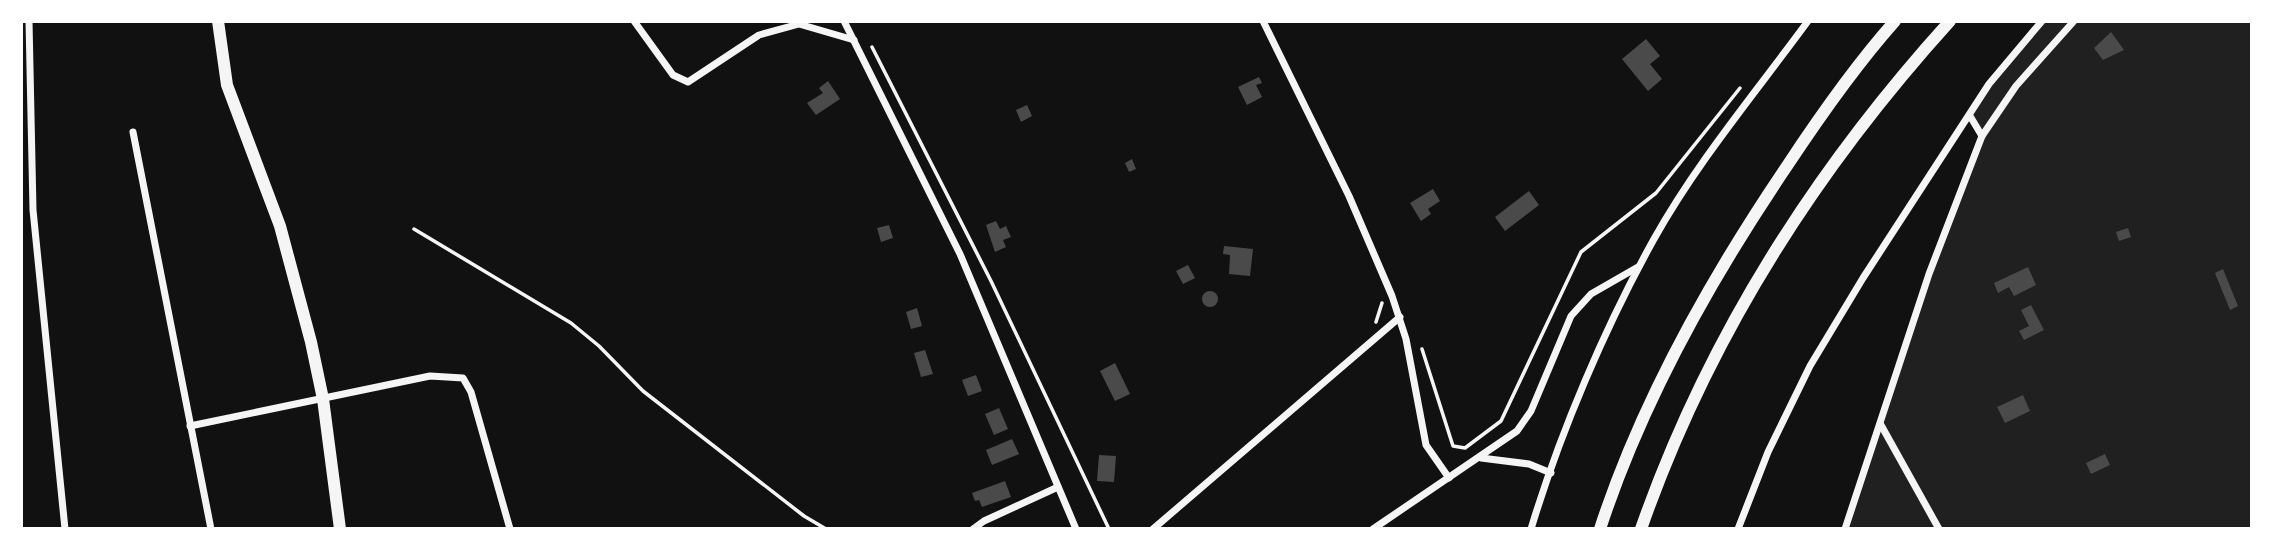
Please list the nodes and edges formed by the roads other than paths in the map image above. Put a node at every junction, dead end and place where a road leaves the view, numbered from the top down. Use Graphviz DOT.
graph roads {
  1 [pos="29,21"];
  2 [pos="218,21"];
  3 [pos="634,21"];
  4 [pos="844,21"];
  5 [pos="1263,21"];
  6 [pos="1808,21"];
  7 [pos="1895,21"];
  8 [pos="1950,21"];
  9 [pos="2042,21"];
  10 [pos="2074,21"];
  11 [pos="798,23"];
  12 [pos="854,40"];
  13 [pos="1970,116"];
  14 [pos="133,132"];
  15 [pos="1982,136"];
  16 [pos="1638,267"];
  17 [pos="1400,317"];
  18 [pos="323,399"];
  19 [pos="1881,425"];
  20 [pos="190,426"];
  21 [pos="1480,457"];
  22 [pos="1551,473"];
  23 [pos="1449,478"];
  24 [pos="1058,486"];
  25 [pos="65,529"];
  26 [pos="211,529"];
  27 [pos="340,529"];
  28 [pos="510,529"];
  29 [pos="973,529"];
  30 [pos="1076,529"];
  31 [pos="1153,529"];
  32 [pos="1373,529"];
  33 [pos="1531,529"];
  34 [pos="1600,529"];
  35 [pos="1641,529"];
  36 [pos="1738,529"];
  37 [pos="1845,529"];
  38 [pos="1939,529"];
  1 -- 25 [label="street"];
  2 -- 18 [label="street"];
  3 -- 11 [label="street"];
  4 -- 12 [label="street"];
  5 -- 17 [label="street"];
  6 -- 16 [label="street"];
  7 -- 34 [label="street"];
  8 -- 35 [label="street"];
  9 -- 13 [label="street"];
  10 -- 15 [label="street"];
  11 -- 12 [label="street"];
  12 -- 24 [label="street"];
  13 -- 15 [label="street"];
  13 -- 36 [label="street"];
  14 -- 20 [label="street"];
  15 -- 19 [label="street"];
  16 -- 21 [label="street"];
  16 -- 22 [label="street"];
  17 -- 23 [label="street"];
  17 -- 31 [label="street"];
  18 -- 20 [label="street"];
  18 -- 27 [label="street"];
  18 -- 28 [label="street"];
  19 -- 37 [label="street"];
  19 -- 38 [label="street"];
  20 -- 26 [label="street"];
  21 -- 22 [label="street"];
  21 -- 23 [label="street"];
  22 -- 33 [label="street"];
  23 -- 32 [label="street"];
  24 -- 29 [label="street"];
  24 -- 30 [label="street"];
}
